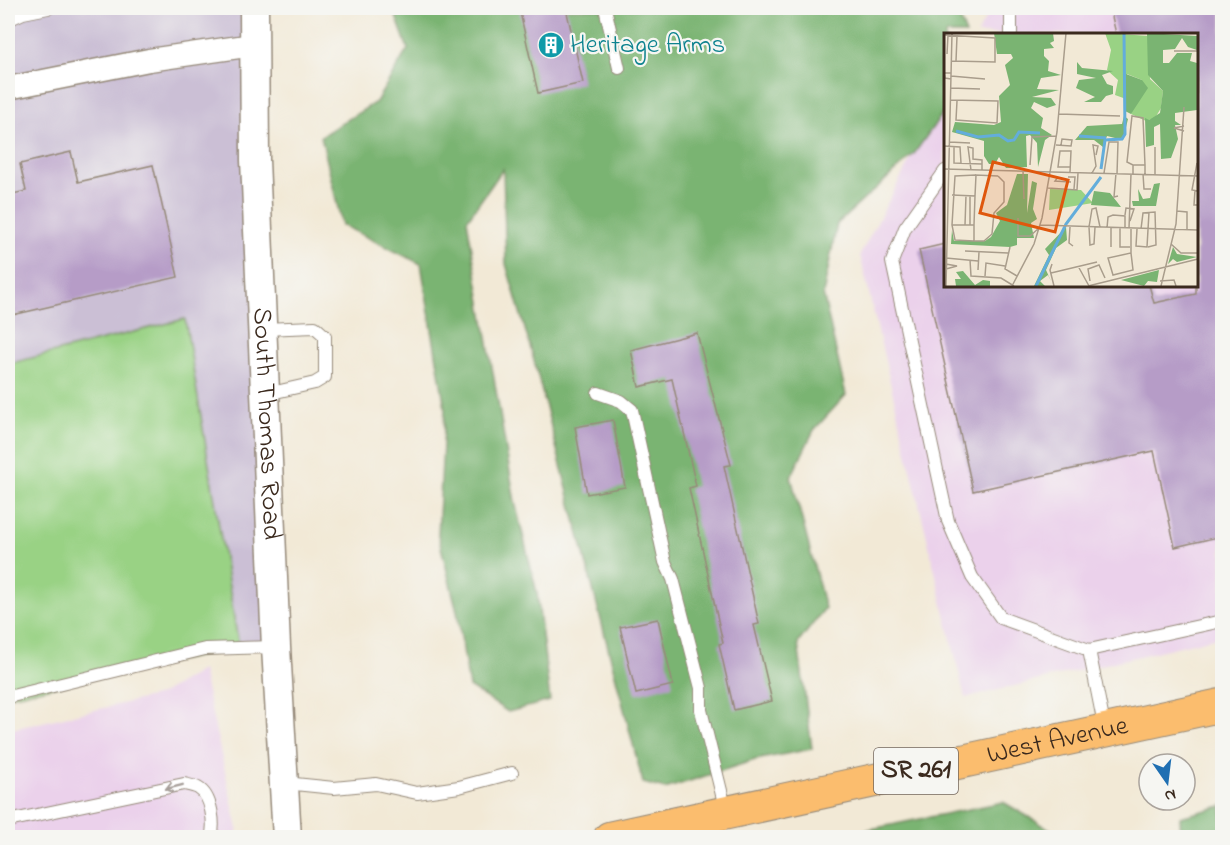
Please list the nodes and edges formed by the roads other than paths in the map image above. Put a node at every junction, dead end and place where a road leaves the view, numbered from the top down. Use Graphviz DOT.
graph roads {
  1 [pos="48,8"];
  2 [pos="254,8"];
  3 [pos="605,8"];
  4 [pos="1011,8"];
  5 [pos="8,21"];
  6 [pos="1011,33"];
  7 [pos="254,45"];
  8 [pos="619,68"];
  9 [pos="8,83"];
  10 [pos="944,172"];
  11 [pos="263,329"];
  12 [pos="598,393"];
  13 [pos="267,394"];
  14 [pos="1222,621"];
  15 [pos="276,647"];
  16 [pos="1089,650"];
  17 [pos="8,696"];
  18 [pos="1222,705"];
  19 [pos="1105,731"];
  20 [pos="513,774"];
  21 [pos="285,783"];
  22 [pos="726,812"];
  23 [pos="8,821"];
  24 [pos="211,837"];
  25 [pos="288,837"];
  26 [pos="610,837"];
  1 -- 5 [label="lane"];
  2 -- 7 [label="street, South Thomas Road"];
  3 -- 8 [label="lane"];
  4 -- 6 [label="lane"];
  7 -- 9 [label="street"];
  7 -- 11 [label="street, South Thomas Road"];
  10 -- 16 [label="lane"];
  11 -- 13 [label="street, South Thomas Road"];
  11 -- 13 [label="lane"];
  12 -- 22 [label="lane"];
  13 -- 15 [label="street, South Thomas Road"];
  14 -- 16 [label="lane"];
  15 -- 17 [label="lane"];
  15 -- 21 [label="street, South Thomas Road"];
  16 -- 19 [label="lane"];
  18 -- 19 [label="main road, West Avenue / SR 261"];
  19 -- 22 [label="main road, West Avenue / SR 261"];
  20 -- 21 [label="lane"];
  21 -- 25 [label="street, South Thomas Road"];
  22 -- 26 [label="main road, West Avenue / SR 261"];
  24 -- 23 [label="lane, one-way"];
}
